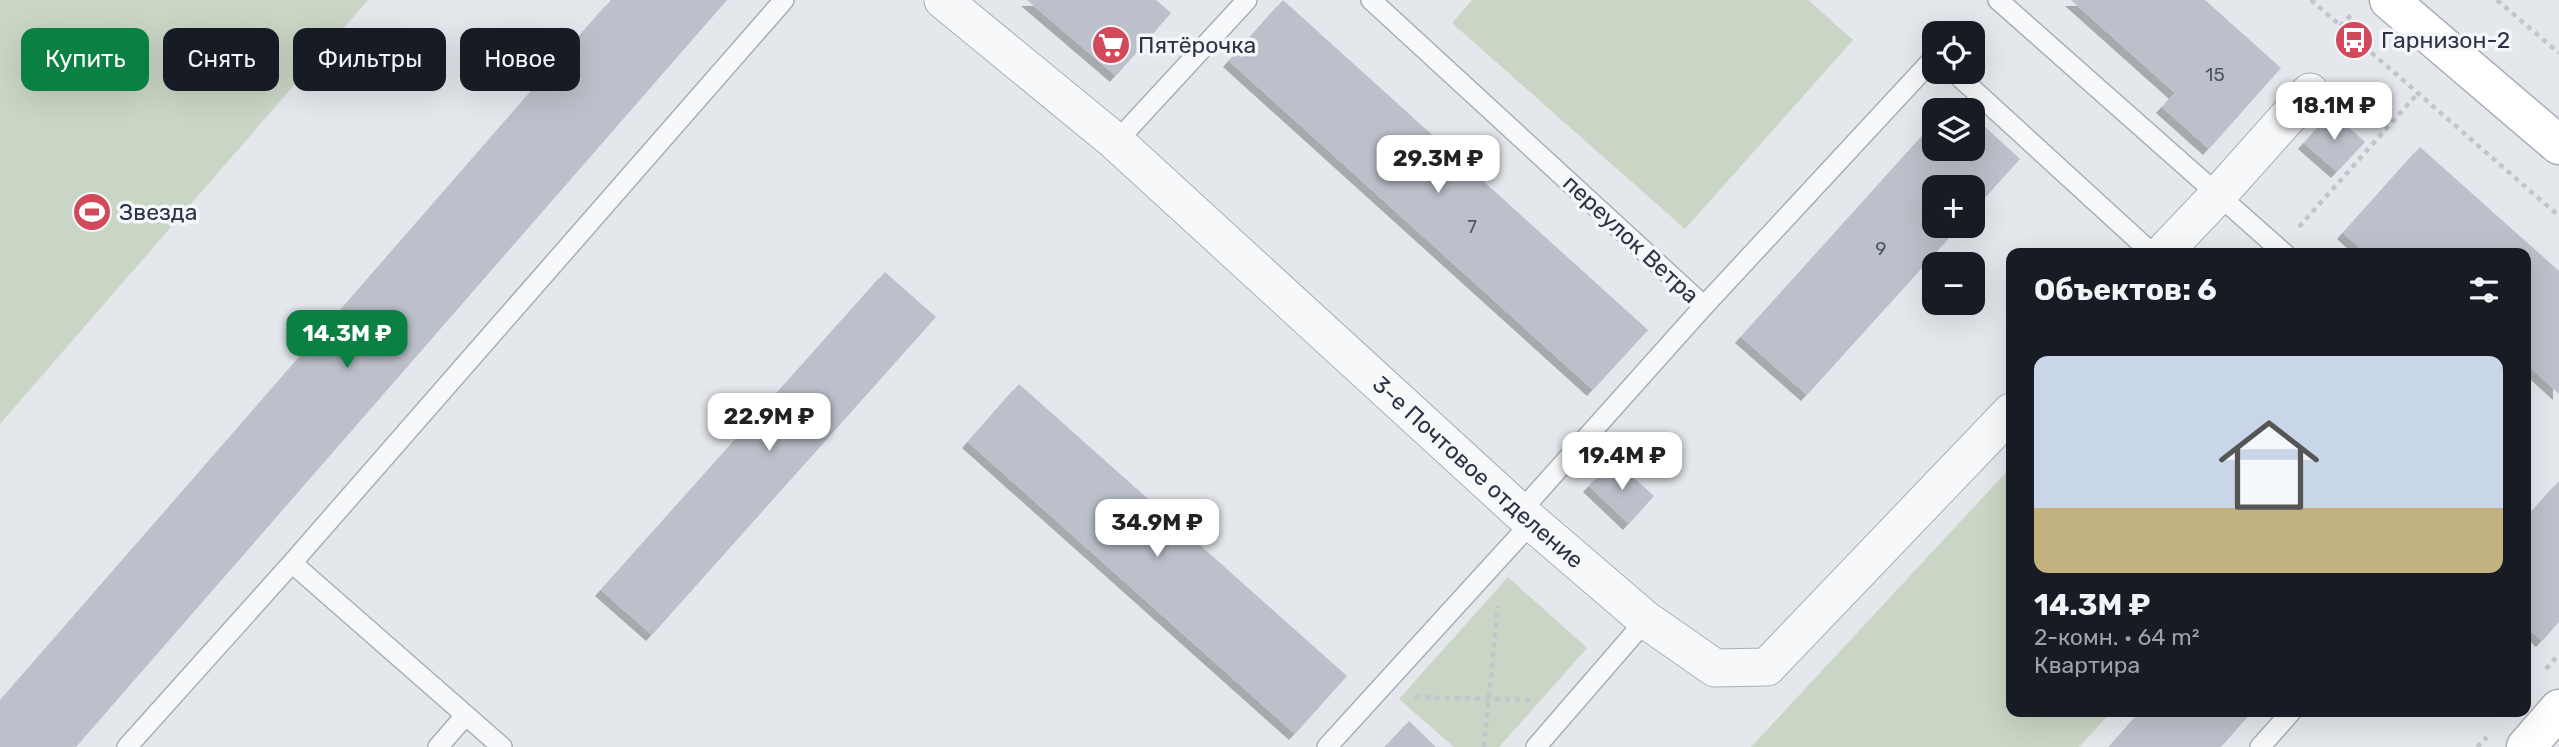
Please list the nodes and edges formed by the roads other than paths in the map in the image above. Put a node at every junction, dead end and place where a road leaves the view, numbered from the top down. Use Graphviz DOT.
graph roads {
  1 [pos="784,0"];
  2 [pos="943,0"];
  3 [pos="1247,0"];
  4 [pos="1371,0"];
  5 [pos="1998,0"];
  6 [pos="2389,0"];
  7 [pos="1922,71"];
  8 [pos="1967,84"];
  9 [pos="2310,92"];
  10 [pos="1116,142"];
  11 [pos="2559,145"];
  12 [pos="2219,194"];
  13 [pos="2146,248"];
  14 [pos="2168,248"];
  15 [pos="2280,248"];
  16 [pos="1704,306"];
  17 [pos="2006,417"];
  18 [pos="1526,517"];
  19 [pos="292,563"];
  20 [pos="1646,621"];
  21 [pos="2559,709"];
  22 [pos="465,716"];
  23 [pos="2287,717"];
  24 [pos="127,747"];
  25 [pos="438,747"];
  26 [pos="502,747"];
  27 [pos="1328,747"];
  28 [pos="1536,747"];
  29 [pos="2260,747"];
  30 [pos="2526,747"];
  1 -- 19 [label="lane"];
  2 -- 10 [label="street, 3-е Почтовое отделение"];
  3 -- 10 [label="lane"];
  4 -- 16 [label="lane, переулок Ветра"];
  5 -- 12 [label="lane"];
  6 -- 11 [label="main road"];
  7 -- 16 [label="lane, переулок Ветра"];
  8 -- 13 [label="lane"];
  9 -- 12 [label="street"];
  10 -- 18 [label="street, 3-е Почтовое отделение"];
  12 -- 14 [label="street"];
  12 -- 15 [label="lane"];
  16 -- 18 [label="lane"];
  17 -- 20 [label="street, 3-е Почтовое отделение"];
  18 -- 20 [label="street, 3-е Почтовое отделение"];
  18 -- 27 [label="lane"];
  19 -- 22 [label="lane"];
  19 -- 24 [label="lane"];
  20 -- 28 [label="lane"];
  21 -- 30 [label="main road"];
  22 -- 25 [label="lane"];
  22 -- 26 [label="lane"];
  23 -- 29 [label="lane"];
}
